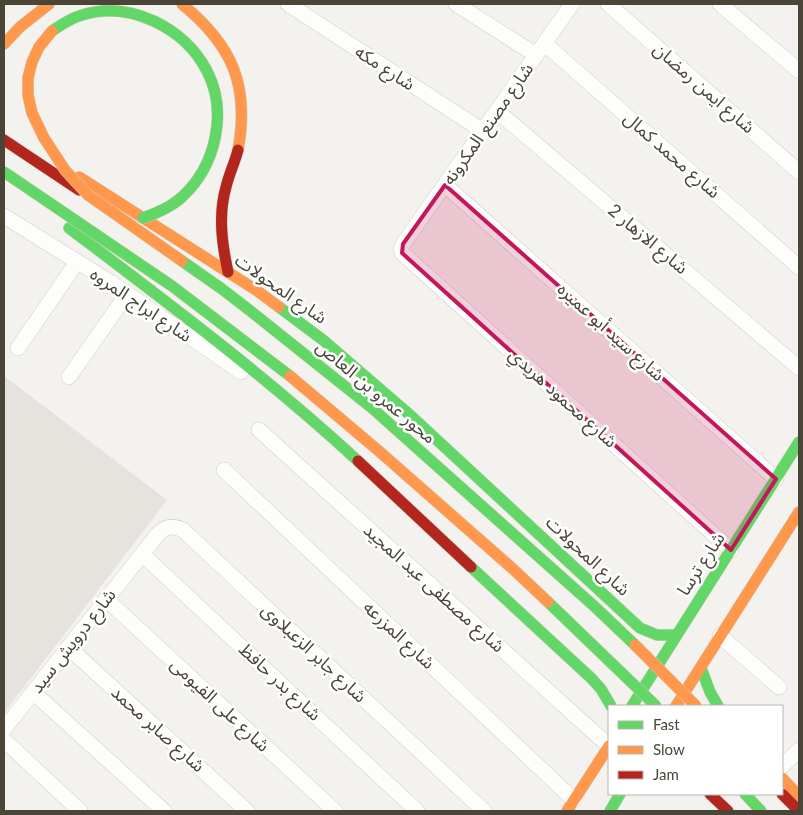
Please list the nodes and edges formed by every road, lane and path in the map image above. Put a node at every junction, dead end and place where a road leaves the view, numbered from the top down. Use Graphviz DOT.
graph roads {
  1 [pos="49,4"];
  2 [pos="182,4"];
  3 [pos="288,4"];
  4 [pos="456,4"];
  5 [pos="572,4"];
  6 [pos="608,4"];
  7 [pos="720,4"];
  8 [pos="4,44"];
  9 [pos="540,50"];
  10 [pos="799,71"];
  11 [pos="497,110"];
  12 [pos="4,127"];
  13 [pos="483,131"];
  14 [pos="4,140"];
  15 [pos="4,172"];
  16 [pos="799,172"];
  17 [pos="4,181"];
  18 [pos="445,185"];
  19 [pos="85,194"];
  20 [pos="4,216"];
  21 [pos="143,218"];
  22 [pos="403,244"];
  23 [pos="77,262"];
  24 [pos="799,267"];
  25 [pos="228,272"];
  26 [pos="127,294"];
  27 [pos="18,348"];
  28 [pos="799,368"];
  29 [pos="69,376"];
  30 [pos="279,392"];
  31 [pos="259,430"];
  32 [pos="799,442"];
  33 [pos="224,470"];
  34 [pos="776,479"];
  35 [pos="797,521"];
  36 [pos="731,550"];
  37 [pos="142,554"];
  38 [pos="106,599"];
  39 [pos="634,623"];
  40 [pos="676,635"];
  41 [pos="720,636"];
  42 [pos="68,647"];
  43 [pos="701,668"];
  44 [pos="600,675"];
  45 [pos="779,687"];
  46 [pos="33,692"];
  47 [pos="611,705"];
  48 [pos="633,705"];
  49 [pos="655,705"];
  50 [pos="677,705"];
  51 [pos="695,705"];
  52 [pos="717,705"];
  53 [pos="4,729"];
  54 [pos="4,740"];
  55 [pos="608,745"];
  56 [pos="608,748"];
  57 [pos="799,750"];
  58 [pos="783,765"];
  59 [pos="783,779"];
  60 [pos="619,795"];
  61 [pos="711,795"];
  62 [pos="745,795"];
  63 [pos="783,795"];
  64 [pos="799,796"];
  65 [pos="571,806"];
  66 [pos="80,811"];
  67 [pos="164,811"];
  68 [pos="247,811"];
  69 [pos="335,811"];
  70 [pos="417,811"];
  71 [pos="484,811"];
  72 [pos="610,811"];
  73 [pos="728,811"];
  74 [pos="761,811"];
  75 [pos="799,811"];
  1 -- 8 [label="main road"];
  2 -- 25 [label="main road"];
  3 -- 13 [label="street, شارع مكه"];
  4 -- 9 [label="street, شارع محمد كمال"];
  5 -- 9 [label="street, شارع مصنع المكرونه"];
  6 -- 16 [label="street, شارع ايمن رمضان"];
  7 -- 10 [label="street"];
  9 -- 11 [label="street, شارع مصنع المكرونه"];
  9 -- 24 [label="street, شارع محمد كمال"];
  11 -- 13 [label="street, شارع مصنع المكرونه"];
  11 -- 28 [label="street, شارع الازهار 2"];
  12 -- 21 [label="main road, شارع المحولات"];
  13 -- 18 [label="street, شارع مصنع المكرونه"];
  14 -- 19 [label="main road, محور عمرو بن العاص"];
  15 -- 49 [label="main road, bridge"];
  17 -- 30 [label="main road"];
  18 -- 22 [label="street, شارع مصنع المكرونه"];
  18 -- 34 [label="street, شارع سيد أبو عميره"];
  19 -- 21 [label="main road, bridge"];
  19 -- 51 [label="main road, محور عمرو بن العاص, bridge"];
  20 -- 23 [label="street, شارع ابراج المروه"];
  21 -- 25 [label="main road, شارع المحولات"];
  22 -- 36 [label="street, شارع محمود هريدي"];
  23 -- 26 [label="street, شارع ابراج المروه"];
  23 -- 27 [label="street"];
  25 -- 39 [label="main road, شارع المحولات"];
  26 -- 29 [label="street"];
  26 -- 30 [label="street, شارع ابراج المروه"];
  30 -- 44 [label="main road"];
  31 -- 55 [label="street, شارع مصطفى عبد المجيد"];
  32 -- 34 [label="main road, شارع ترسا"];
  33 -- 65 [label="street, شارع المزرعه"];
  34 -- 36 [label="main road, شارع ترسا"];
  35 -- 41 [label="main road"];
  36 -- 40 [label="main road, شارع ترسا"];
  37 -- 38 [label="street, شارع درويش سيد"];
  37 -- 70 [label="street, شارع بدر حافظ"];
  37 -- 71 [label="street, شارع جابر الزعبلاوى"];
  38 -- 42 [label="street, شارع درويش سيد"];
  38 -- 69 [label="street, شارع على الفيومى"];
  39 -- 40 [label="main road, شارع المحولات"];
  39 -- 44 [label="main road"];
  40 -- 48 [label="main road, شارع ترسا"];
  41 -- 43 [label="main road"];
  41 -- 45 [label="street"];
  42 -- 46 [label="street, شارع درويش سيد"];
  42 -- 68 [label="street, شارع صابر محمد"];
  43 -- 50 [label="main road"];
  43 -- 52 [label="main road"];
  44 -- 47 [label="main road"];
  46 -- 53 [label="street, شارع درويش سيد"];
  46 -- 67 [label="street"];
  54 -- 66 [label="street"];
  56 -- 65 [label="main road"];
  57 -- 58 [label="street"];
  59 -- 64 [label="main road"];
  60 -- 72 [label="main road"];
  61 -- 73 [label="main road"];
  62 -- 74 [label="main road"];
  63 -- 75 [label="main road"];
}
